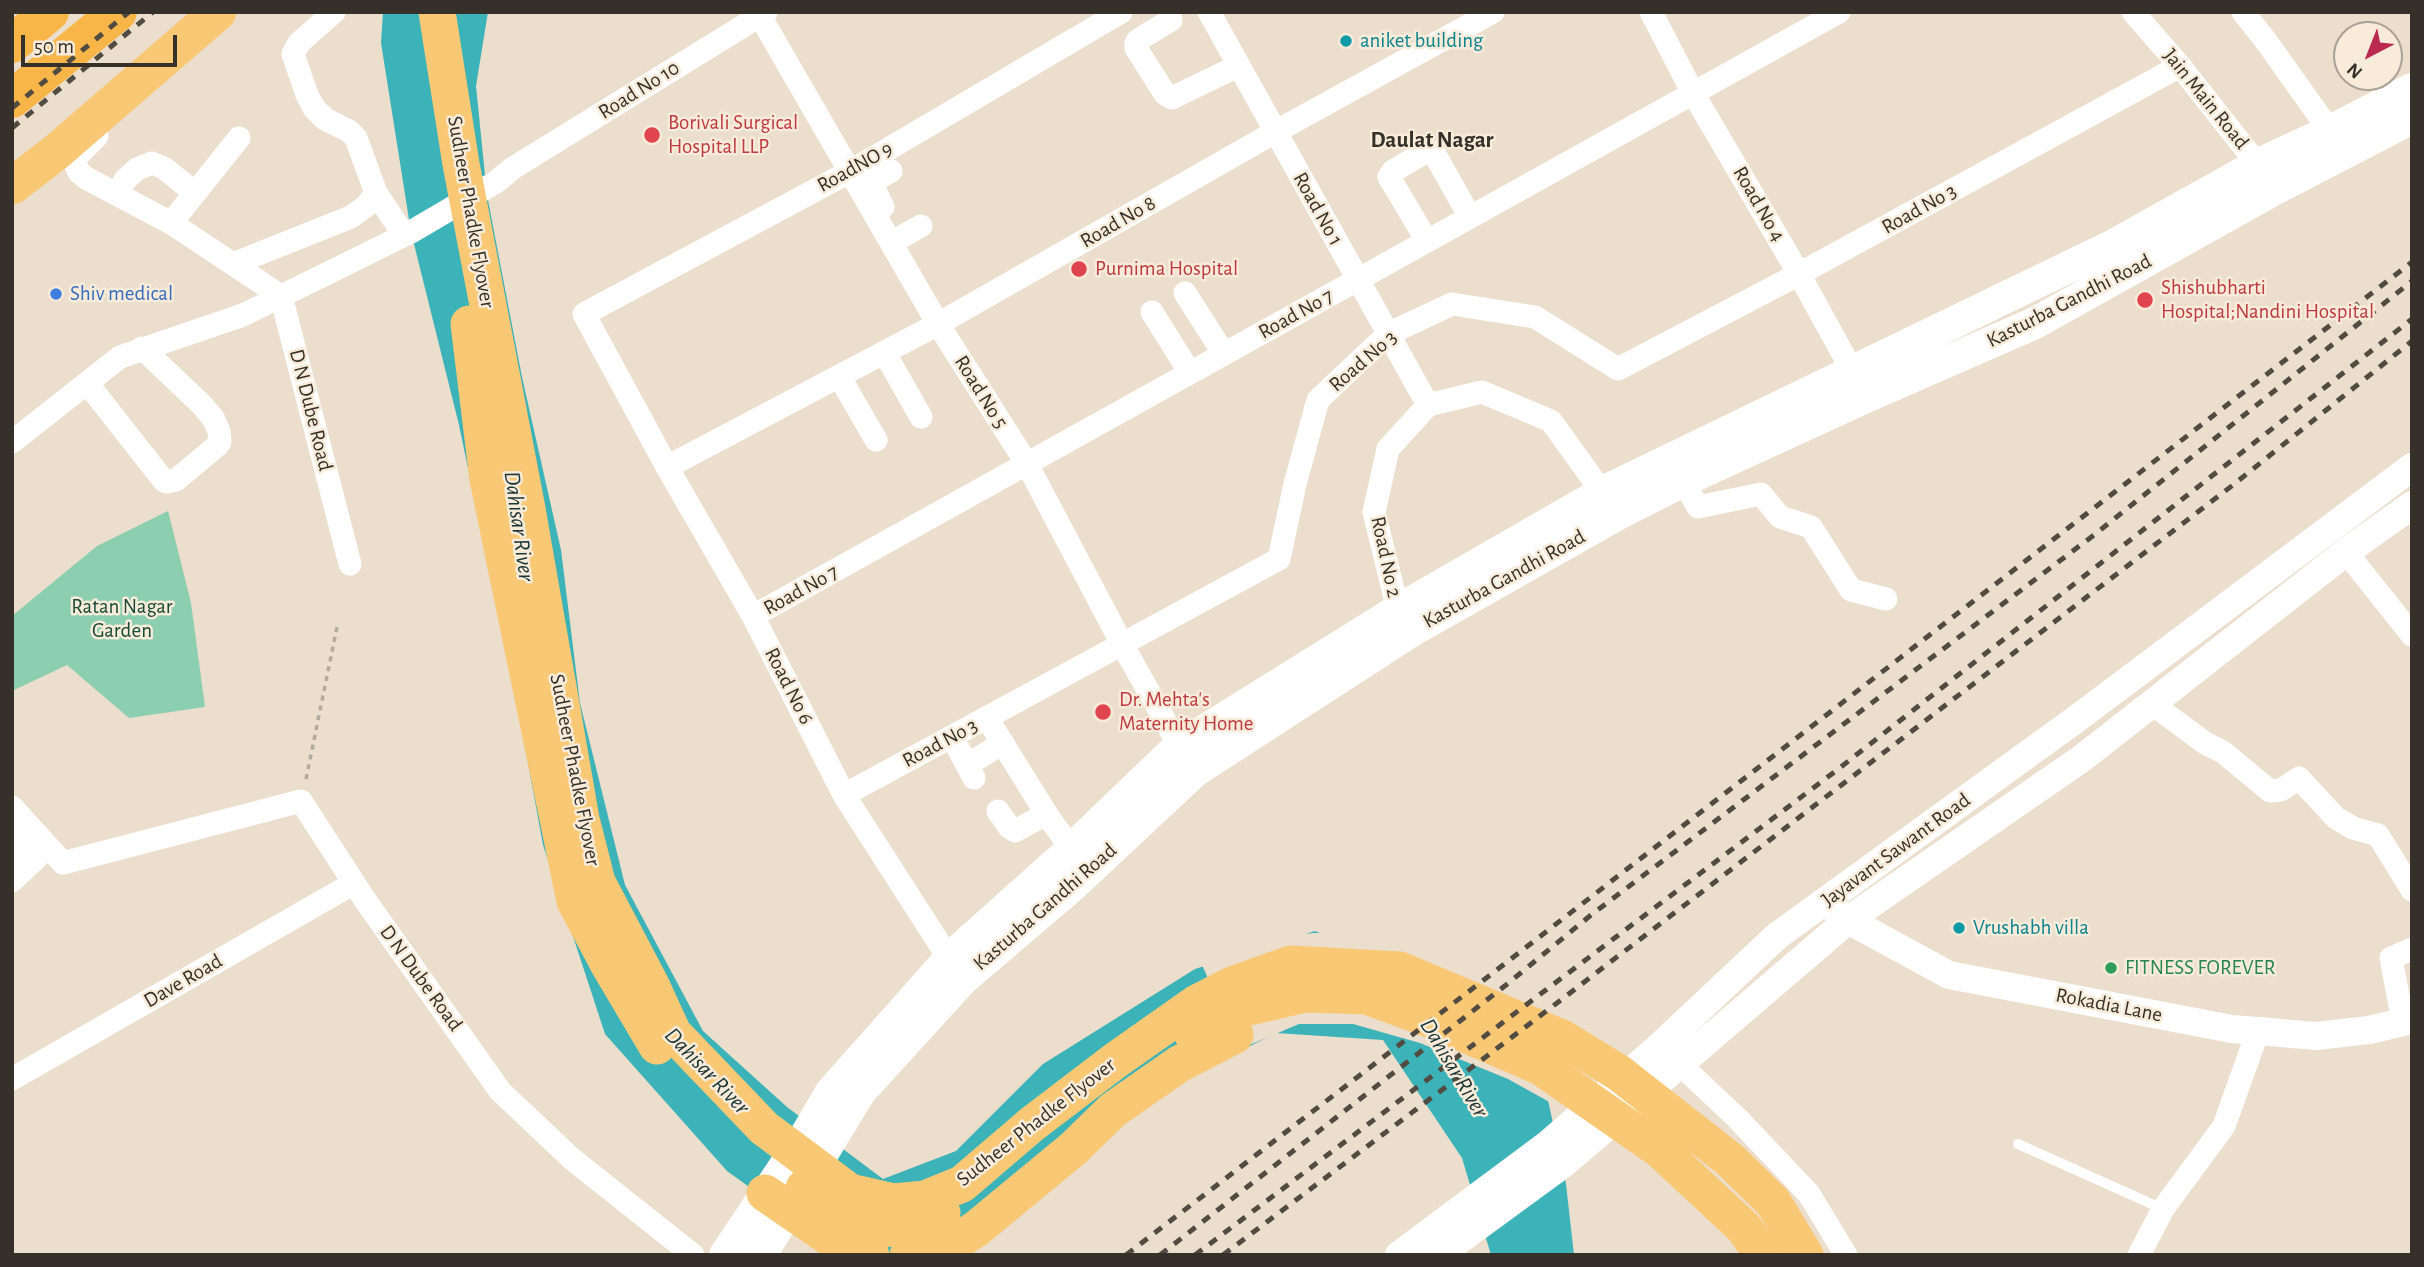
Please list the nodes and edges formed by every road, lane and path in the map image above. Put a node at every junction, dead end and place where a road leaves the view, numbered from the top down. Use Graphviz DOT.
graph roads {
  1 [pos="50,12"];
  2 [pos="118,12"];
  3 [pos="218,12"];
  4 [pos="235,12"];
  5 [pos="334,12"];
  6 [pos="417,12"];
  7 [pos="437,12"];
  8 [pos="1121,12"];
  9 [pos="1169,12"];
  10 [pos="1209,12"];
  11 [pos="1493,12"];
  12 [pos="1651,12"];
  13 [pos="1839,12"];
  14 [pos="2133,12"];
  15 [pos="2243,12"];
  16 [pos="763,14"];
  17 [pos="12,44"];
  18 [pos="1238,66"];
  19 [pos="2180,66"];
  20 [pos="2412,89"];
  21 [pos="1693,93"];
  22 [pos="12,99"];
  23 [pos="2412,118"];
  24 [pos="1276,132"];
  25 [pos="239,138"];
  26 [pos="2336,143"];
  27 [pos="878,168"];
  28 [pos="2267,177"];
  29 [pos="12,186"];
  30 [pos="195,193"];
  31 [pos="376,193"];
  32 [pos="117,194"];
  33 [pos="1468,213"];
  34 [pos="171,223"];
  35 [pos="887,223"];
  36 [pos="921,226"];
  37 [pos="408,233"];
  38 [pos="1424,237"];
  39 [pos="233,264"];
  40 [pos="1799,274"];
  41 [pos="1358,280"];
  42 [pos="2040,281"];
  43 [pos="1185,293"];
  44 [pos="281,296"];
  45 [pos="1152,313"];
  46 [pos="2054,313"];
  47 [pos="584,314"];
  48 [pos="938,324"];
  49 [pos="1388,334"];
  50 [pos="142,348"];
  51 [pos="1221,350"];
  52 [pos="888,359"];
  53 [pos="1188,369"];
  54 [pos="87,383"];
  55 [pos="843,383"];
  56 [pos="1859,384"];
  57 [pos="1428,405"];
  58 [pos="921,417"];
  59 [pos="876,440"];
  60 [pos="12,442"];
  61 [pos="1027,464"];
  62 [pos="667,467"];
  63 [pos="2412,467"];
  64 [pos="1683,481"];
  65 [pos="1611,503"];
  66 [pos="2412,505"];
  67 [pos="2346,552"];
  68 [pos="350,564"];
  69 [pos="1886,599"];
  70 [pos="753,616"];
  71 [pos="1405,620"];
  72 [pos="337,627"];
  73 [pos="2412,635"];
  74 [pos="1122,644"];
  75 [pos="2152,704"];
  76 [pos="987,718"];
  77 [pos="952,737"];
  78 [pos="1003,743"];
  79 [pos="1186,759"];
  80 [pos="844,795"];
  81 [pos="301,801"];
  82 [pos="12,807"];
  83 [pos="998,811"];
  84 [pos="1046,814"];
  85 [pos="12,833"];
  86 [pos="48,847"];
  87 [pos="12,861"];
  88 [pos="1067,866"];
  89 [pos="12,881"];
  90 [pos="355,883"];
  91 [pos="2412,890"];
  92 [pos="1825,902"];
  93 [pos="1848,920"];
  94 [pos="2412,949"];
  95 [pos="956,969"];
  96 [pos="1298,979"];
  97 [pos="2407,1021"];
  98 [pos="2258,1031"];
  99 [pos="1660,1046"];
  100 [pos="12,1079"];
  101 [pos="1670,1084"];
  102 [pos="824,1127"];
  103 [pos="2018,1144"];
  104 [pos="1555,1154"];
  105 [pos="777,1202"];
  106 [pos="2163,1209"];
  107 [pos="1445,1241"];
  108 [pos="730,1245"];
  109 [pos="693,1255"];
  110 [pos="761,1255"];
  111 [pos="871,1255"];
  112 [pos="908,1255"];
  113 [pos="1399,1255"];
  114 [pos="1763,1255"];
  115 [pos="1805,1255"];
  116 [pos="1846,1255"];
  117 [pos="2138,1255"];
  1 -- 17 [label="highway"];
  2 -- 22 [label="highway"];
  3 -- 29 [label="main road"];
  4 -- 32 [label="street"];
  5 -- 31 [label="street"];
  6 -- 96 [label="main road, Sudheer Phadke Flyover"];
  7 -- 96 [label="main road, Sudheer Phadke Flyover"];
  8 -- 27 [label="street, RoadNO 9"];
  9 -- 18 [label="street"];
  10 -- 18 [label="street, Road No 1"];
  11 -- 24 [label="street, Road No 8"];
  12 -- 21 [label="street, Road No 4"];
  13 -- 21 [label="street, Road No 7"];
  14 -- 19 [label="street, Jain Main Road"];
  15 -- 26 [label="street"];
  16 -- 27 [label="street, Road No 5"];
  16 -- 37 [label="street, Road No 10"];
  18 -- 24 [label="street, Road No 1"];
  19 -- 28 [label="street, Jain Main Road"];
  19 -- 40 [label="street, Road No 3"];
  20 -- 26 [label="main road, Kasturba Gandhi Road"];
  21 -- 33 [label="street, Road No 7"];
  21 -- 40 [label="street, Road No 4"];
  23 -- 26 [label="main road, Kasturba Gandhi Road"];
  24 -- 41 [label="street, Road No 1"];
  24 -- 48 [label="street, Road No 8"];
  25 -- 30 [label="street"];
  26 -- 28 [label="main road, Kasturba Gandhi Road"];
  27 -- 35 [label="street, Road No 5"];
  27 -- 47 [label="street, RoadNO 9"];
  28 -- 42 [label="main road, Kasturba Gandhi Road"];
  28 -- 46 [label="main road, Kasturba Gandhi Road"];
  30 -- 32 [label="street"];
  30 -- 34 [label="street"];
  31 -- 37 [label="street"];
  31 -- 39 [label="street"];
  32 -- 34 [label="street"];
  33 -- 38 [label="street, Road No 7"];
  33 -- 38 [label="street"];
  34 -- 39 [label="street"];
  35 -- 36 [label="street"];
  35 -- 48 [label="street, Road No 5"];
  37 -- 44 [label="street, Road No 10"];
  38 -- 41 [label="street, Road No 7"];
  39 -- 44 [label="street"];
  40 -- 49 [label="street, Road No 3"];
  40 -- 56 [label="street, Road No 4"];
  41 -- 49 [label="street, Road No 1"];
  41 -- 51 [label="street, Road No 7"];
  42 -- 46 [label="main road"];
  42 -- 56 [label="main road, Kasturba Gandhi Road"];
  43 -- 51 [label="street"];
  44 -- 50 [label="street, Road No 10"];
  44 -- 68 [label="street, D N Dube Road"];
  45 -- 53 [label="street"];
  46 -- 56 [label="main road, Kasturba Gandhi Road"];
  47 -- 62 [label="street, Road No 6"];
  48 -- 52 [label="street, Road No 8"];
  48 -- 61 [label="street, Road No 5"];
  49 -- 57 [label="street, Road No 1"];
  49 -- 74 [label="street, Road No 3"];
  50 -- 54 [label="street, Road No 10"];
  50 -- 54 [label="street"];
  51 -- 53 [label="street, Road No 7"];
  52 -- 55 [label="street, Road No 8"];
  52 -- 58 [label="street"];
  53 -- 61 [label="street, Road No 7"];
  54 -- 60 [label="street, Road No 10"];
  55 -- 59 [label="street"];
  55 -- 62 [label="street, Road No 8"];
  56 -- 64 [label="main road, Kasturba Gandhi Road"];
  56 -- 65 [label="main road, Kasturba Gandhi Road"];
  57 -- 65 [label="street"];
  57 -- 71 [label="street, Road No 2"];
  61 -- 70 [label="street, Road No 7"];
  61 -- 74 [label="street, Road No 5"];
  62 -- 70 [label="street, Road No 6"];
  63 -- 92 [label="street, Jayavant Sawant Road"];
  64 -- 65 [label="main road, Kasturba Gandhi Road"];
  64 -- 69 [label="street"];
  65 -- 71 [label="main road, Kasturba Gandhi Road"];
  66 -- 67 [label="street, Jayavant Sawant Road"];
  67 -- 73 [label="street"];
  67 -- 75 [label="street, Jayavant Sawant Road"];
  70 -- 80 [label="street, Road No 6"];
  71 -- 79 [label="main road, Kasturba Gandhi Road"];
  72 -- 81 [label="path"];
  74 -- 76 [label="street, Road No 3"];
  74 -- 79 [label="street, Road No 5"];
  75 -- 91 [label="street"];
  75 -- 93 [label="street, Jayavant Sawant Road"];
  76 -- 77 [label="street, Road No 3"];
  76 -- 78 [label="street"];
  77 -- 78 [label="street"];
  77 -- 80 [label="street, Road No 3"];
  78 -- 84 [label="street"];
  79 -- 88 [label="main road, Kasturba Gandhi Road"];
  80 -- 95 [label="street, Road No 6"];
  81 -- 86 [label="street"];
  81 -- 90 [label="street, D N Dube Road"];
  82 -- 86 [label="street"];
  83 -- 84 [label="street"];
  84 -- 88 [label="street"];
  85 -- 87 [label="street"];
  86 -- 89 [label="street"];
  88 -- 95 [label="main road, Kasturba Gandhi Road"];
  90 -- 100 [label="street, Dave Road"];
  90 -- 109 [label="street, D N Dube Road"];
  92 -- 93 [label="street, Rokadia Lane"];
  92 -- 99 [label="street, Jayavant Sawant Road"];
  93 -- 98 [label="street, Rokadia Lane"];
  93 -- 101 [label="street, Jayavant Sawant Road"];
  94 -- 97 [label="street"];
  95 -- 102 [label="main road, Kasturba Gandhi Road"];
  96 -- 101 [label="main road, Sudheer Phadke Flyover"];
  96 -- 102 [label="main road"];
  96 -- 112 [label="main road"];
  96 -- 114 [label="main road, Sudheer Phadke Flyover"];
  97 -- 98 [label="street, Rokadia Lane"];
  98 -- 106 [label="street"];
  99 -- 101 [label="street"];
  99 -- 104 [label="street, Jayavant Sawant Road"];
  101 -- 104 [label="street, Jayavant Sawant Road"];
  101 -- 115 [label="main road, Sudheer Phadke Flyover"];
  101 -- 116 [label="street"];
  102 -- 105 [label="main road, Kasturba Gandhi Road"];
  103 -- 106 [label="lane"];
  104 -- 107 [label="street, Jayavant Sawant Road"];
  105 -- 108 [label="main road"];
  105 -- 110 [label="main road, Kasturba Gandhi Road"];
  105 -- 111 [label="main road"];
  106 -- 117 [label="street"];
  107 -- 113 [label="street, Jayavant Sawant Road"];
}
